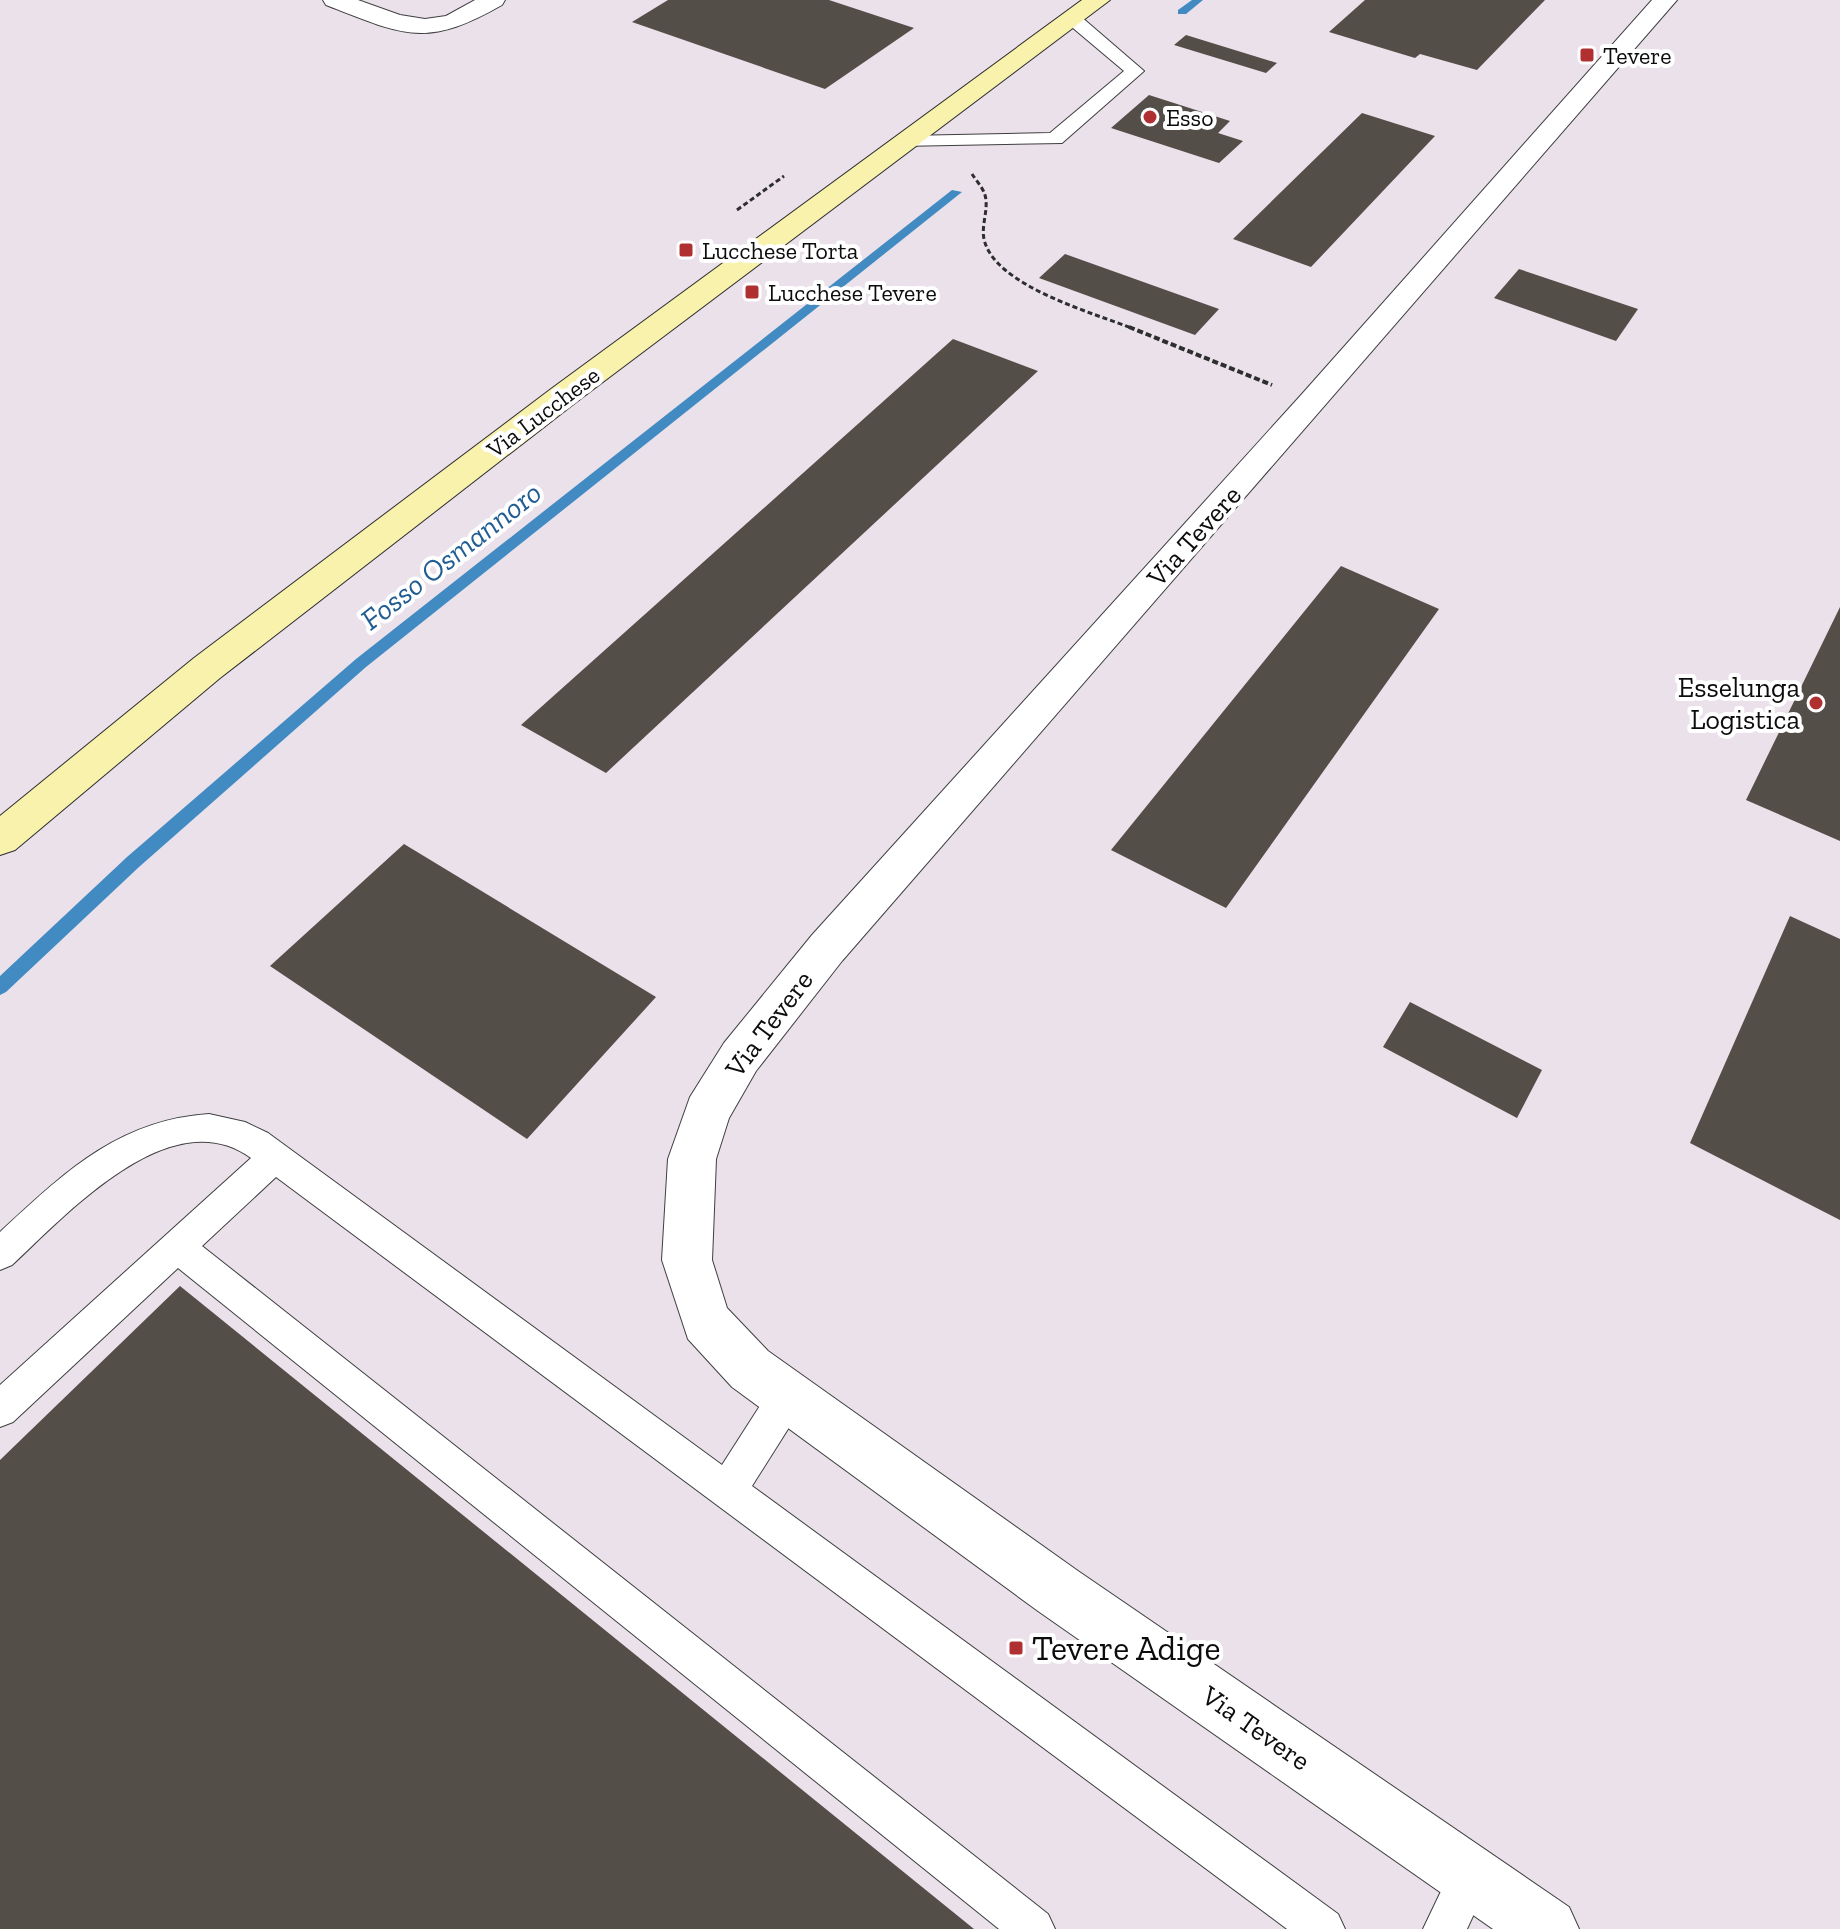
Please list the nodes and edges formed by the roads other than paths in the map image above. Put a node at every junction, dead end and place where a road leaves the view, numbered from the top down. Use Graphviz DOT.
graph roads {
  1 [pos="335,0"];
  2 [pos="493,0"];
  3 [pos="1665,0"];
  4 [pos="1086,9"];
  5 [pos="906,142"];
  6 [pos="0,839"];
  7 [pos="275,1157"];
  8 [pos="177,1247"];
  9 [pos="0,1254"];
  10 [pos="787,1397"];
  11 [pos="0,1409"];
  12 [pos="727,1491"];
  13 [pos="1470,1877"];
  14 [pos="1033,1929"];
  15 [pos="1323,1929"];
  16 [pos="1445,1929"];
  17 [pos="1547,1929"];
  1 -- 2 [label="street"];
  3 -- 10 [label="street, Via Tevere"];
  4 -- 5 [label="main road, Via Lucchese"];
  4 -- 5 [label="lane"];
  5 -- 6 [label="main road, Via Lucchese"];
  7 -- 8 [label="lane"];
  7 -- 9 [label="lane"];
  7 -- 12 [label="lane"];
  8 -- 11 [label="lane"];
  8 -- 14 [label="lane"];
  10 -- 12 [label="lane"];
  10 -- 13 [label="street, Via Tevere"];
  12 -- 15 [label="lane"];
  13 -- 16 [label="lane"];
  13 -- 17 [label="street, Via Tevere"];
}
